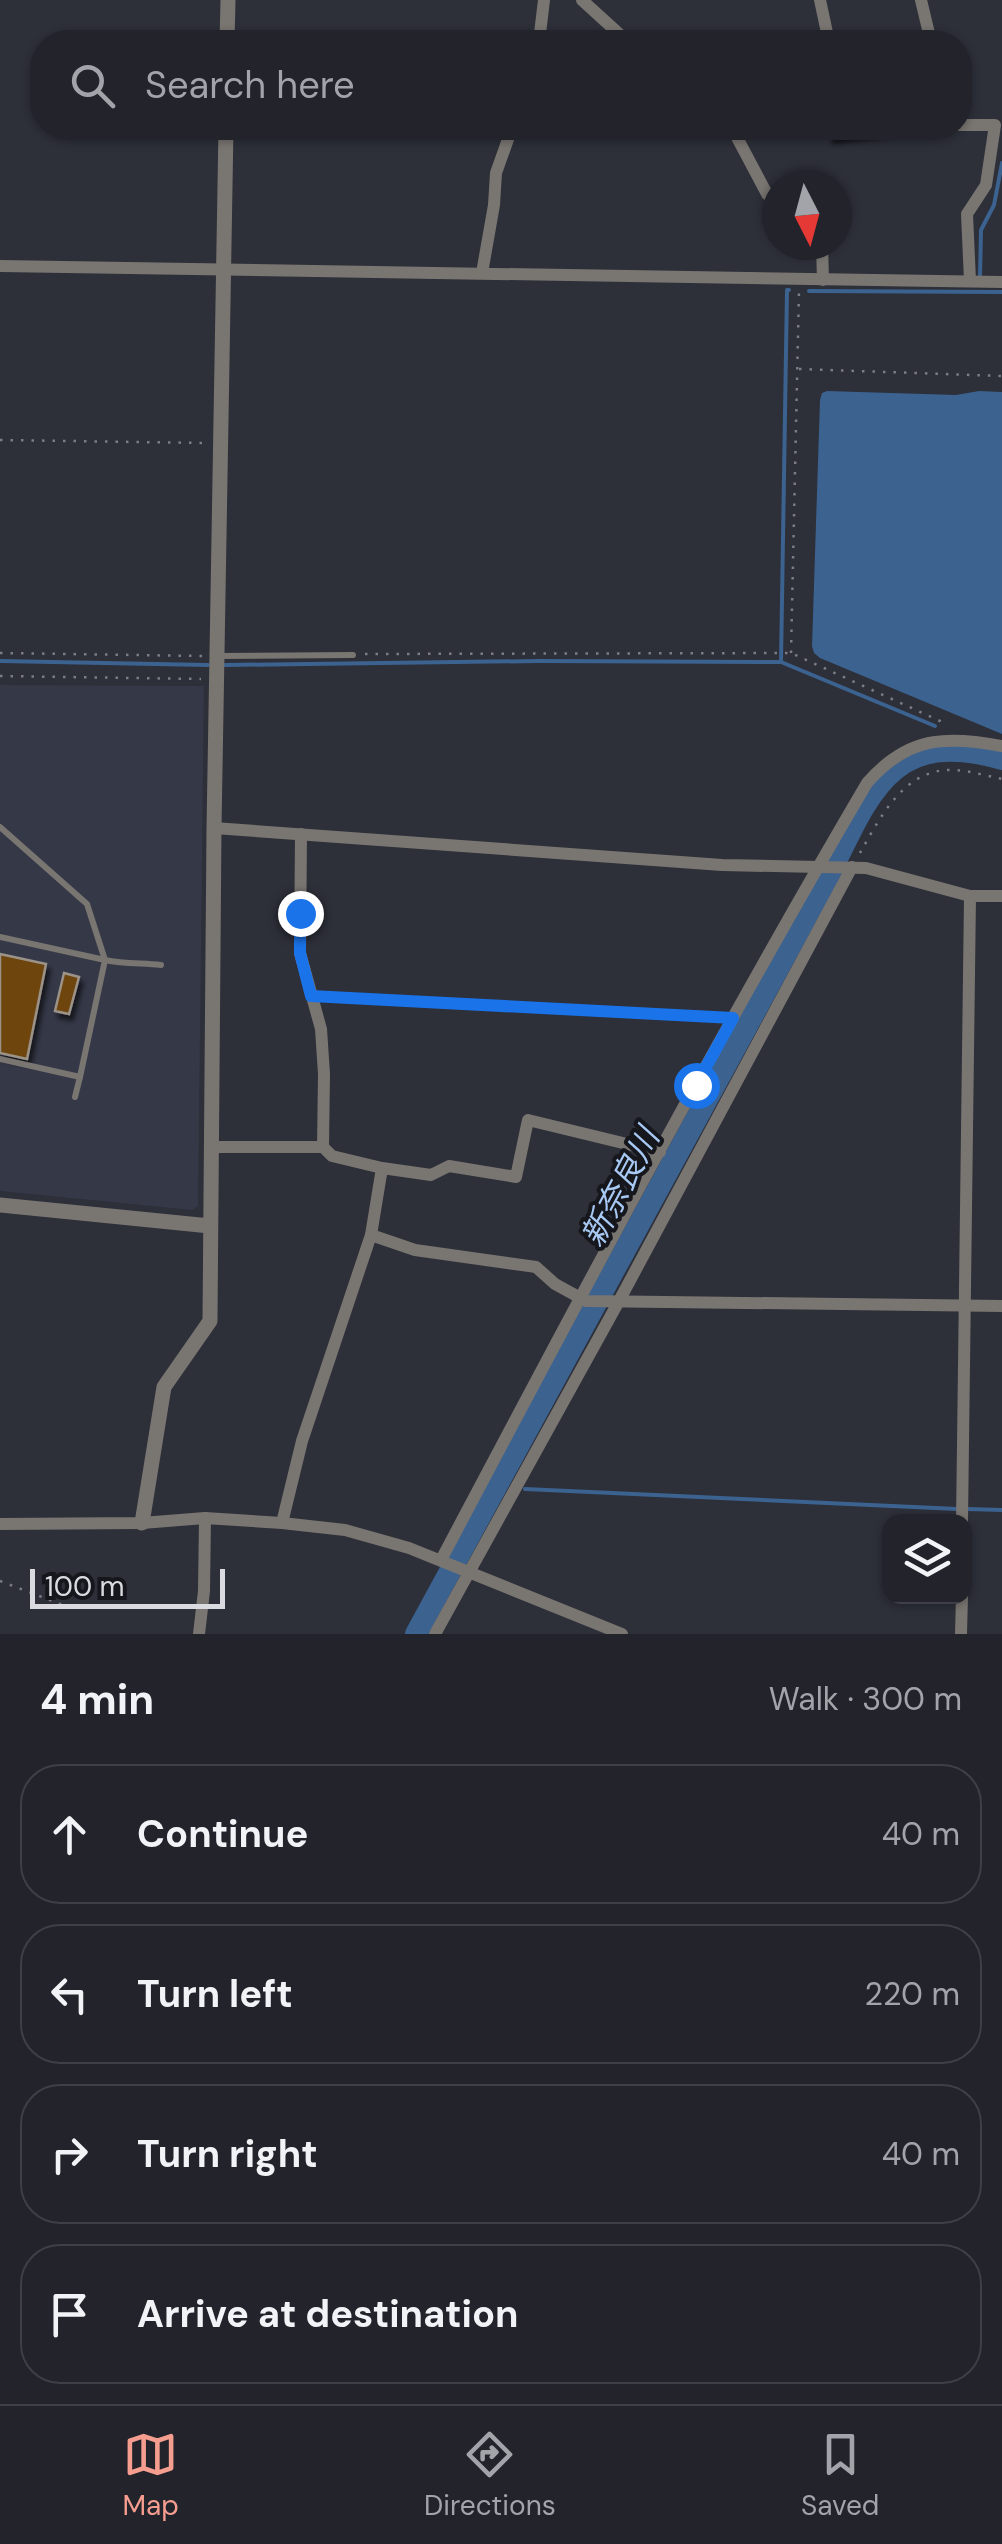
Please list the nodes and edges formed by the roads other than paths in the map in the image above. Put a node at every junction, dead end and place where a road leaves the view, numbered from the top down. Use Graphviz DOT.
graph roads {
  1 [pos="228,0"];
  2 [pos="544,0"];
  3 [pos="582,0"];
  4 [pos="820,0"];
  5 [pos="921,0"];
  6 [pos="228,30"];
  7 [pos="540,30"];
  8 [pos="615,30"];
  9 [pos="826,30"];
  10 [pos="929,30"];
  11 [pos="972,125"];
  12 [pos="226,140"];
  13 [pos="507,140"];
  14 [pos="742,140"];
  15 [pos="762,183"];
  16 [pos="822,260"];
  17 [pos="0,266"];
  18 [pos="224,269"];
  19 [pos="482,273"];
  20 [pos="823,280"];
  21 [pos="970,281"];
  22 [pos="1002,282"];
  23 [pos="353,654"];
  24 [pos="218,656"];
  25 [pos="1002,746"];
  26 [pos="0,827"];
  27 [pos="214,828"];
  28 [pos="300,834"];
  29 [pos="821,867"];
  30 [pos="849,868"];
  31 [pos="970,896"];
  32 [pos="1002,896"];
  33 [pos="0,937"];
  34 [pos="105,960"];
  35 [pos="161,965"];
  36 [pos="0,1060"];
  37 [pos="80,1077"];
  38 [pos="76,1097"];
  39 [pos="212,1146"];
  40 [pos="323,1148"];
  41 [pos="660,1152"];
  42 [pos="382,1168"];
  43 [pos="0,1205"];
  44 [pos="210,1226"];
  45 [pos="371,1236"];
  46 [pos="583,1299"];
  47 [pos="614,1301"];
  48 [pos="965,1306"];
  49 [pos="1002,1306"];
  50 [pos="962,1514"];
  51 [pos="205,1518"];
  52 [pos="142,1522"];
  53 [pos="282,1522"];
  54 [pos="0,1524"];
  55 [pos="443,1561"];
  56 [pos="466,1571"];
  57 [pos="962,1604"];
  58 [pos="199,1634"];
  59 [pos="435,1634"];
  60 [pos="622,1634"];
  61 [pos="962,1634"];
  1 -- 6 [label="street"];
  2 -- 7 [label="street"];
  3 -- 8 [label="street"];
  4 -- 9 [label="street"];
  5 -- 10 [label="street"];
  11 -- 21 [label="street"];
  12 -- 18 [label="street"];
  13 -- 19 [label="street"];
  14 -- 15 [label="street"];
  16 -- 20 [label="street"];
  17 -- 18 [label="street"];
  18 -- 19 [label="street"];
  18 -- 24 [label="street"];
  19 -- 20 [label="street"];
  20 -- 21 [label="street"];
  21 -- 22 [label="street"];
  23 -- 24 [label="lane"];
  24 -- 27 [label="street"];
  25 -- 29 [label="street"];
  26 -- 34 [label="lane"];
  27 -- 28 [label="street"];
  27 -- 39 [label="street"];
  28 -- 29 [label="street"];
  28 -- 40 [label="street"];
  29 -- 30 [label="street"];
  29 -- 41 [label="street"];
  30 -- 31 [label="street"];
  30 -- 47 [label="street"];
  31 -- 32 [label="street"];
  31 -- 48 [label="street"];
  33 -- 34 [label="lane"];
  34 -- 35 [label="lane"];
  34 -- 37 [label="lane"];
  36 -- 37 [label="lane"];
  37 -- 38 [label="lane"];
  39 -- 40 [label="street"];
  39 -- 44 [label="street"];
  40 -- 42 [label="street"];
  41 -- 42 [label="street"];
  41 -- 46 [label="street"];
  42 -- 45 [label="street"];
  43 -- 44 [label="street"];
  44 -- 52 [label="street"];
  45 -- 46 [label="street"];
  45 -- 53 [label="street"];
  46 -- 47 [label="street"];
  46 -- 55 [label="street"];
  47 -- 48 [label="street"];
  47 -- 56 [label="street"];
  48 -- 49 [label="street"];
  48 -- 50 [label="street"];
  51 -- 52 [label="street"];
  51 -- 53 [label="street"];
  51 -- 58 [label="street"];
  52 -- 54 [label="street"];
  53 -- 55 [label="street"];
  55 -- 56 [label="street"];
  56 -- 59 [label="street"];
  56 -- 60 [label="street"];
  57 -- 61 [label="street"];
}
